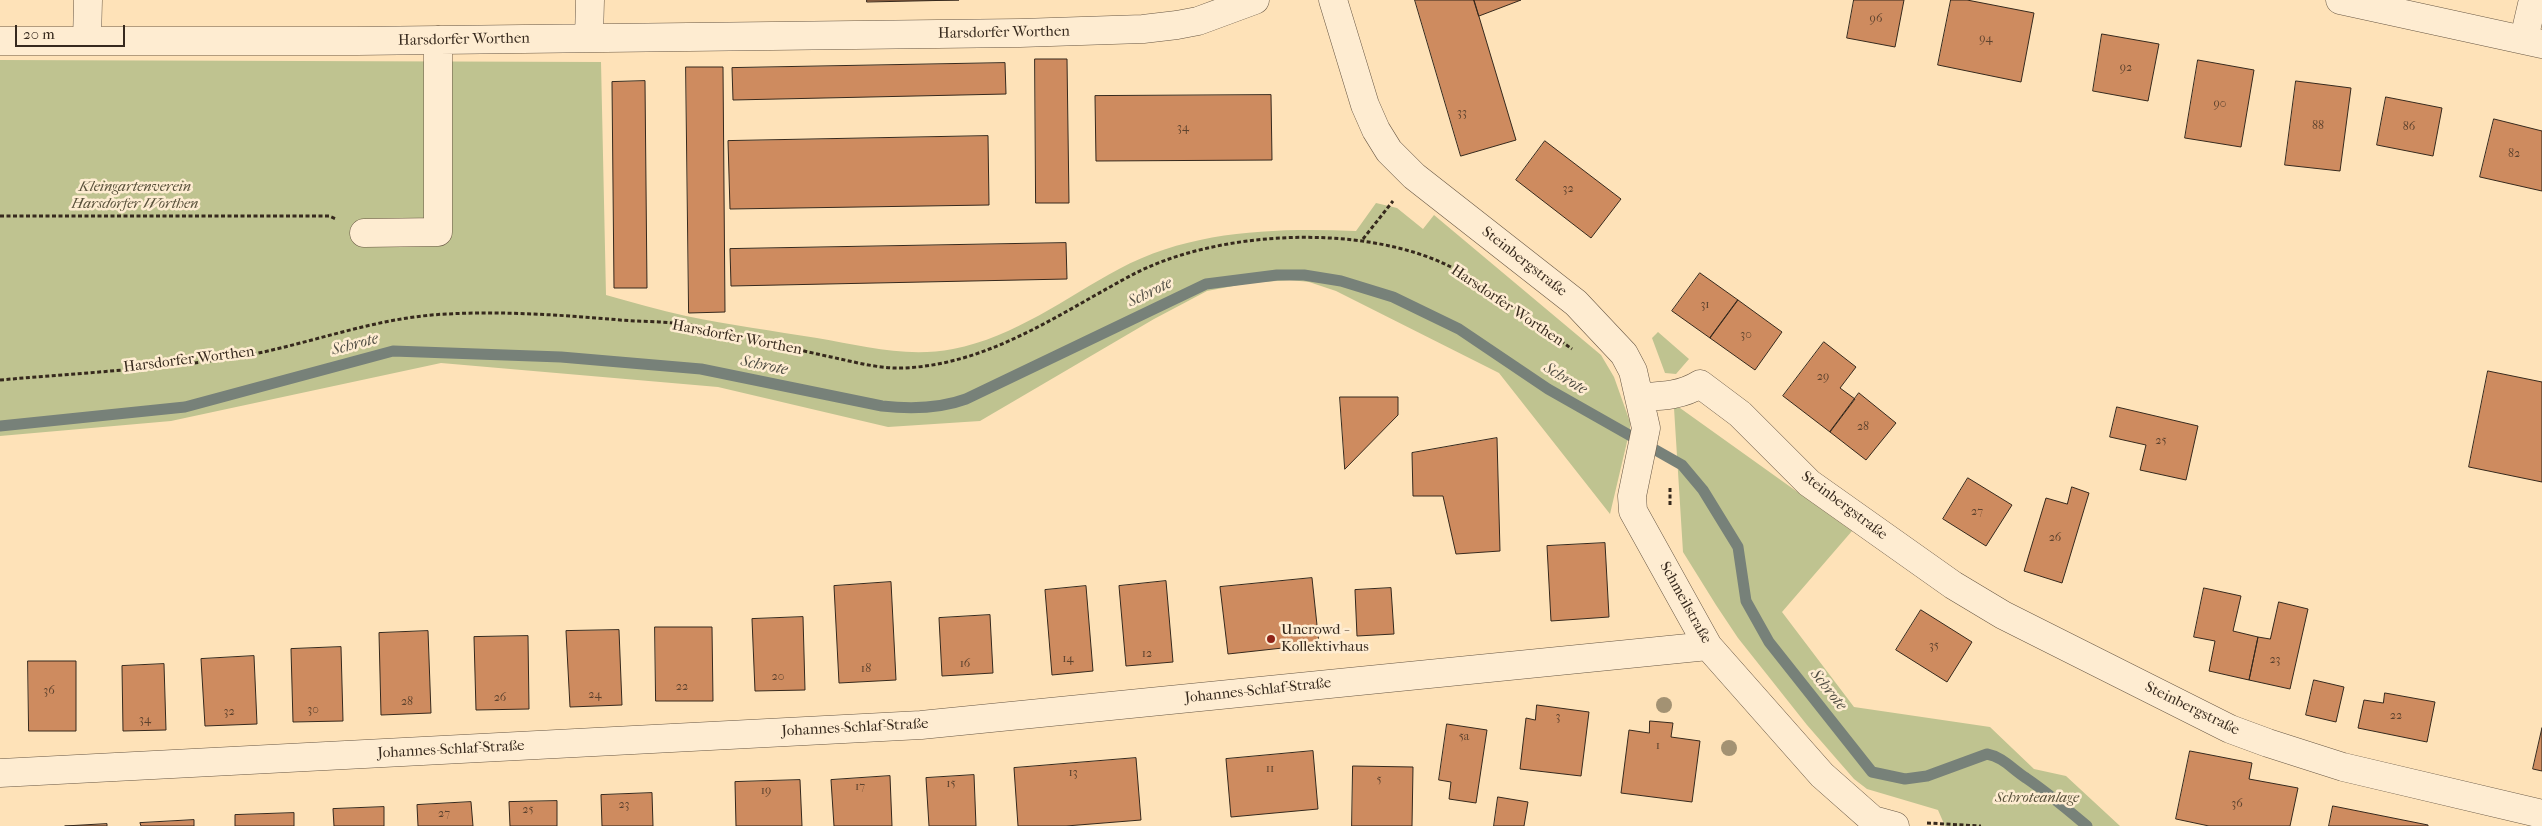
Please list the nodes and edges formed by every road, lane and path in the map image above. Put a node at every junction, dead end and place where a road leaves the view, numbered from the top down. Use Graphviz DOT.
graph roads {
  1 [pos="88,0"];
  2 [pos="590,0"];
  3 [pos="1255,0"];
  4 [pos="1333,0"];
  5 [pos="2340,0"];
  6 [pos="2533,0"];
  7 [pos="589,38"];
  8 [pos="438,40"];
  9 [pos="0,41"];
  10 [pos="88,41"];
  11 [pos="2533,42"];
  12 [pos="1414,176"];
  13 [pos="0,216"];
  14 [pos="364,233"];
  15 [pos="1362,240"];
  16 [pos="1578,354"];
  17 [pos="0,380"];
  18 [pos="1640,397"];
  19 [pos="1708,646"];
  20 [pos="0,773"];
  21 [pos="2542,814"];
  22 [pos="1934,823"];
  23 [pos="1896,826"];
  24 [pos="1981,826"];
  1 -- 10 [label="street"];
  2 -- 7 [label="street"];
  3 -- 7 [label="street, Harsdorfer Worthen"];
  4 -- 12 [label="street, Steinbergstraße"];
  5 -- 11 [label="street"];
  6 -- 11 [label="street"];
  7 -- 8 [label="street, Harsdorfer Worthen"];
  8 -- 10 [label="street, Harsdorfer Worthen"];
  8 -- 14 [label="street"];
  9 -- 10 [label="street, Harsdorfer Worthen"];
  12 -- 15 [label="path"];
  12 -- 18 [label="street, Steinbergstraße"];
  13 -- 14 [label="path"];
  15 -- 16 [label="path, Harsdorfer Worthen"];
  15 -- 17 [label="path, Harsdorfer Worthen"];
  18 -- 19 [label="street, Schmeilstraße"];
  18 -- 21 [label="street, Steinbergstraße"];
  19 -- 20 [label="street, Johannes-Schlaf-Straße"];
  19 -- 23 [label="street, Schmeilstraße"];
  22 -- 24 [label="path"];
}
